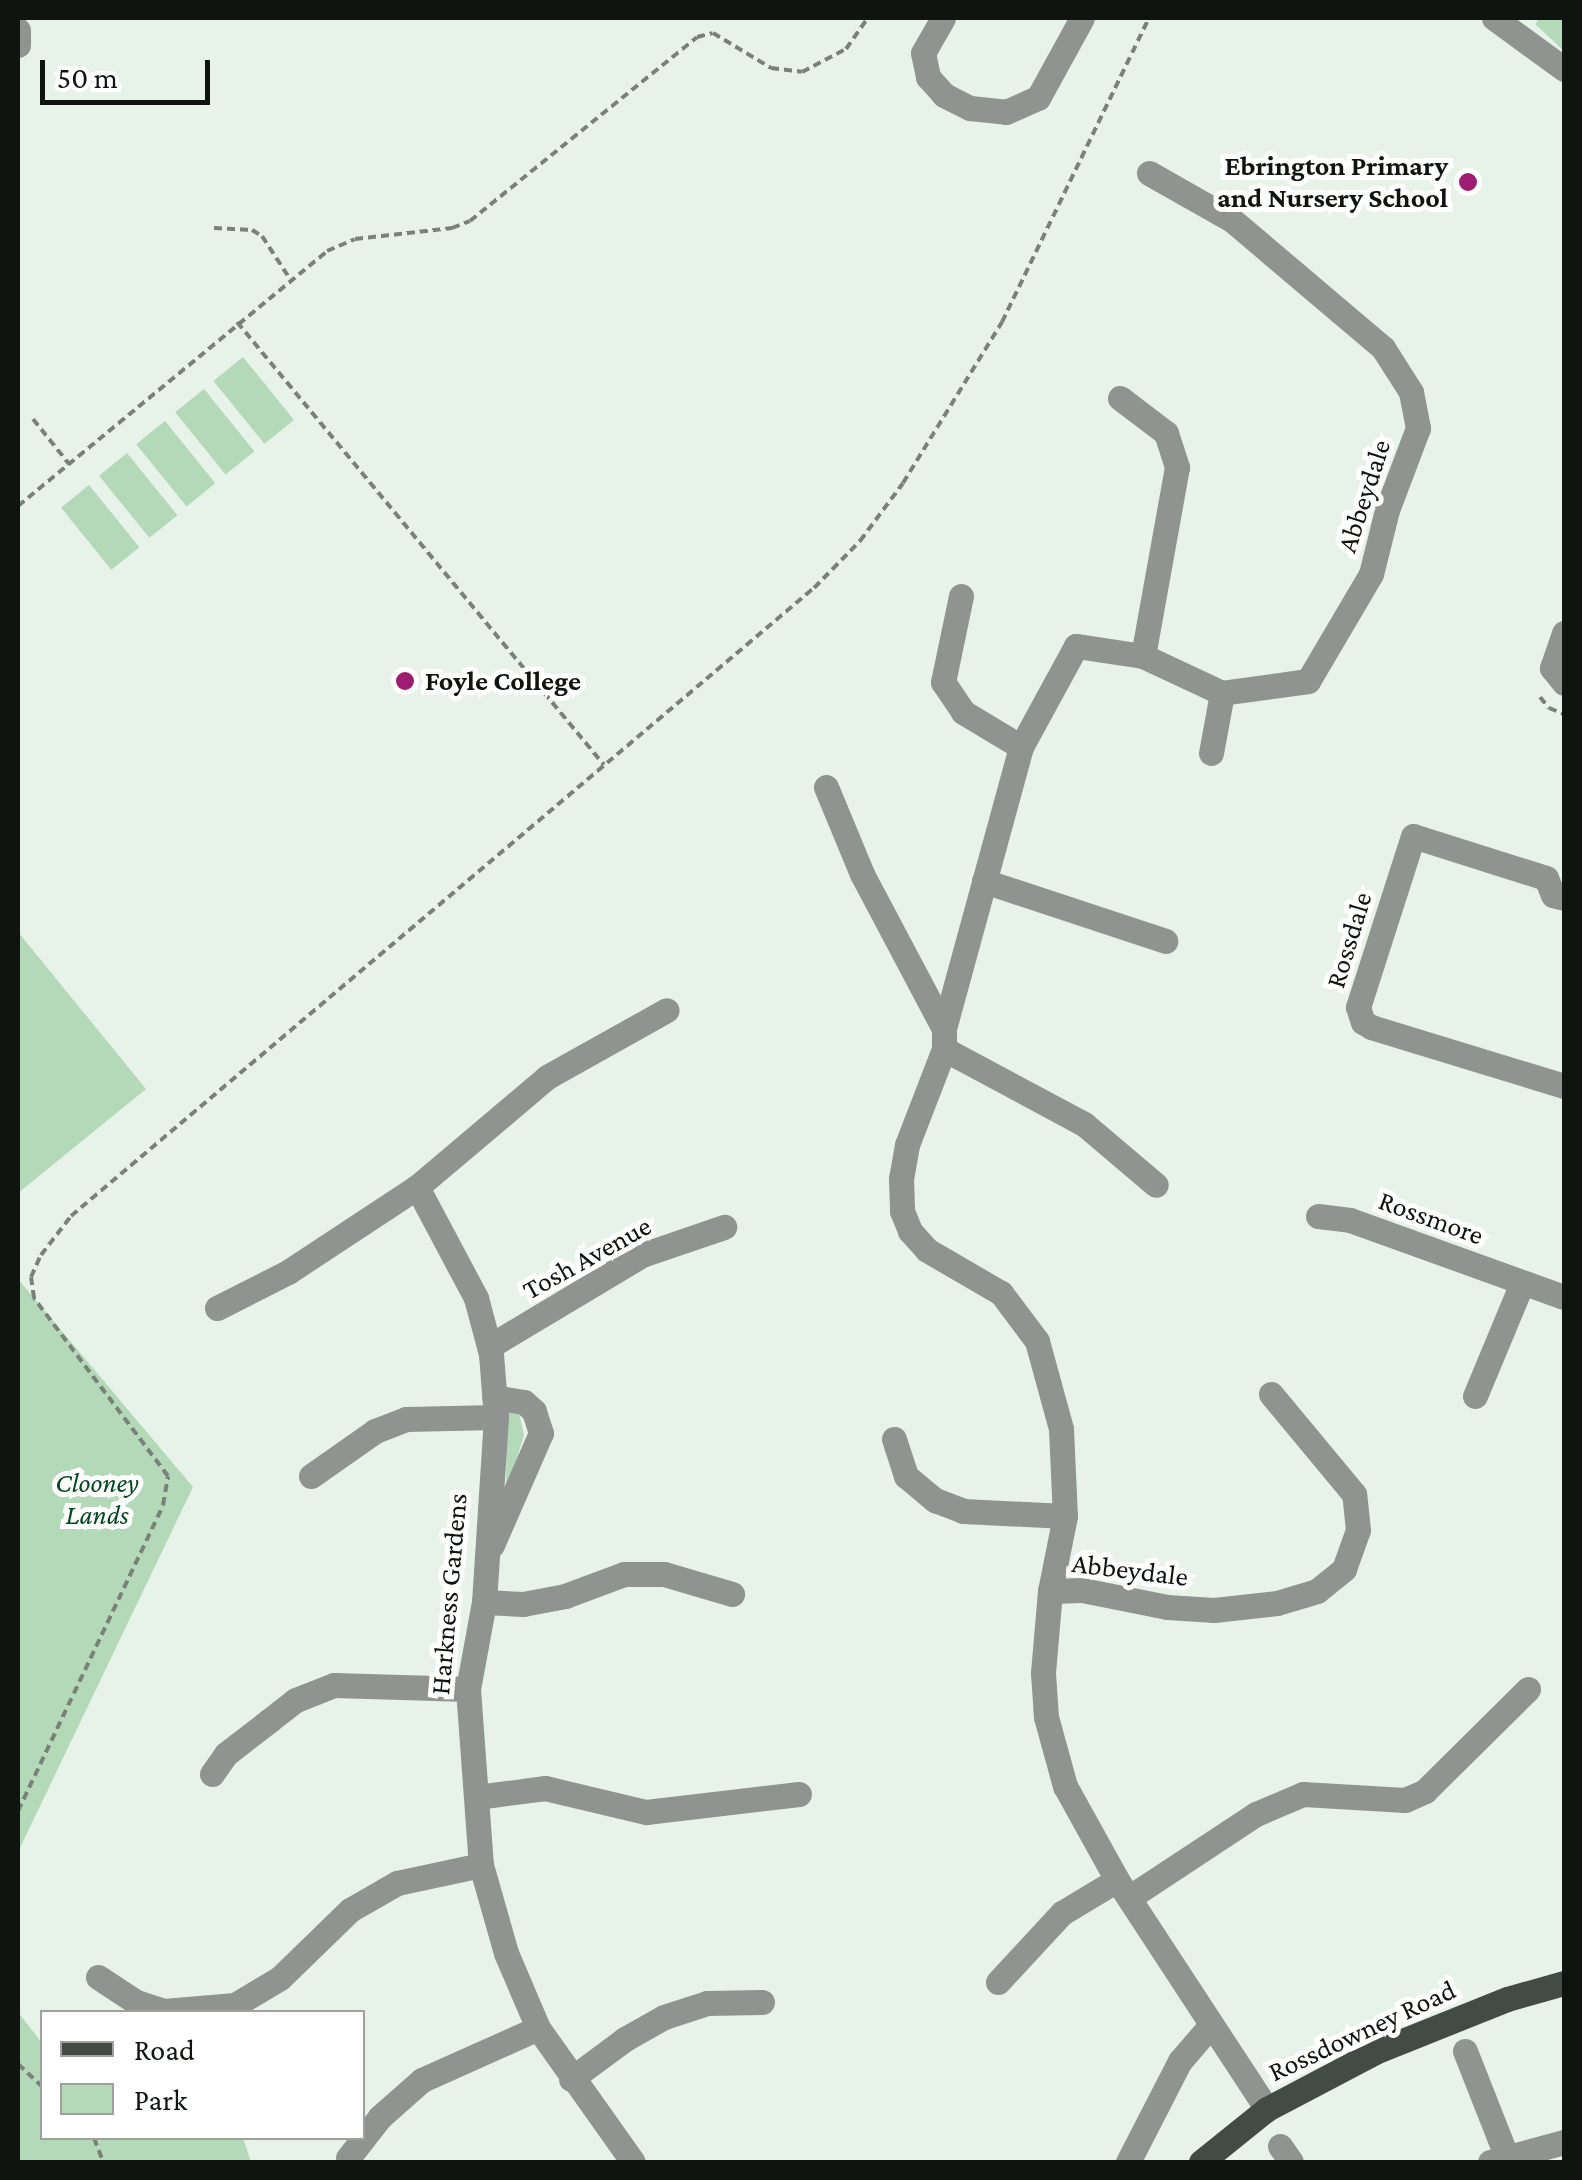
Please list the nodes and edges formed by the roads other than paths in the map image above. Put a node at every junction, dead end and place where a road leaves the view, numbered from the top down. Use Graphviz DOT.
graph roads {
  1 [pos="943,18"];
  2 [pos="1082,18"];
  3 [pos="1494,18"];
  4 [pos="18,30"];
  5 [pos="18,45"];
  6 [pos="1564,70"];
  7 [pos="1149,173"];
  8 [pos="1120,398"];
  9 [pos="961,596"];
  10 [pos="1564,632"];
  11 [pos="1143,656"];
  12 [pos="1564,683"];
  13 [pos="1222,692"];
  14 [pos="1022,747"];
  15 [pos="1210,753"];
  16 [pos="826,788"];
  17 [pos="984,881"];
  18 [pos="1564,898"];
  19 [pos="1165,941"];
  20 [pos="667,1010"];
  21 [pos="944,1039"];
  22 [pos="1564,1086"];
  23 [pos="1156,1185"];
  24 [pos="417,1187"];
  25 [pos="1318,1216"];
  26 [pos="724,1227"];
  27 [pos="1522,1283"];
  28 [pos="1564,1297"];
  29 [pos="216,1308"];
  30 [pos="491,1354"];
  31 [pos="1271,1394"];
  32 [pos="1475,1396"];
  33 [pos="495,1407"];
  34 [pos="894,1440"];
  35 [pos="311,1476"];
  36 [pos="1065,1516"];
  37 [pos="486,1560"];
  38 [pos="1050,1590"];
  39 [pos="732,1594"];
  40 [pos="484,1602"];
  41 [pos="468,1688"];
  42 [pos="1528,1689"];
  43 [pos="212,1774"];
  44 [pos="799,1794"];
  45 [pos="477,1797"];
  46 [pos="481,1865"];
  47 [pos="1123,1888"];
  48 [pos="98,1977"];
  49 [pos="998,1982"];
  50 [pos="1564,1983"];
  51 [pos="762,2002"];
  52 [pos="161,2010"];
  53 [pos="176,2010"];
  54 [pos="1210,2026"];
  55 [pos="538,2028"];
  56 [pos="1465,2050"];
  57 [pos="572,2079"];
  58 [pos="1267,2109"];
  59 [pos="365,2136"];
  60 [pos="362,2140"];
  61 [pos="1564,2142"];
  62 [pos="348,2158"];
  63 [pos="1498,2159"];
  64 [pos="633,2162"];
  65 [pos="1128,2162"];
  66 [pos="1201,2162"];
  1 -- 2 [label="street"];
  3 -- 6 [label="street"];
  4 -- 5 [label="street"];
  7 -- 13 [label="street, Abbeydale"];
  8 -- 11 [label="street"];
  9 -- 14 [label="street"];
  10 -- 12 [label="street"];
  11 -- 13 [label="street, Abbeydale"];
  11 -- 14 [label="street, Abbeydale"];
  13 -- 15 [label="street"];
  14 -- 17 [label="street, Abbeydale"];
  16 -- 21 [label="street"];
  17 -- 19 [label="street"];
  17 -- 21 [label="street, Abbeydale"];
  18 -- 22 [label="street, Rossdale"];
  20 -- 24 [label="street"];
  21 -- 23 [label="street"];
  21 -- 36 [label="street, Abbeydale"];
  24 -- 29 [label="street"];
  24 -- 30 [label="street, Harkness Gardens"];
  25 -- 27 [label="street, Rossmore"];
  26 -- 30 [label="street, Tosh Avenue"];
  27 -- 28 [label="street, Rossmore"];
  27 -- 32 [label="street"];
  30 -- 33 [label="street, Harkness Gardens"];
  31 -- 38 [label="street, Abbeydale"];
  33 -- 35 [label="street"];
  33 -- 37 [label="street, Harkness Gardens"];
  33 -- 37 [label="street"];
  34 -- 36 [label="street, Abbeydale"];
  36 -- 38 [label="street, Abbeydale"];
  37 -- 40 [label="street, Harkness Gardens"];
  38 -- 47 [label="street, Abbeydale"];
  39 -- 40 [label="street"];
  40 -- 41 [label="street, Harkness Gardens"];
  41 -- 43 [label="street"];
  41 -- 45 [label="street, Harkness Gardens"];
  42 -- 47 [label="street"];
  44 -- 45 [label="street"];
  45 -- 46 [label="street, Harkness Gardens"];
  46 -- 53 [label="street"];
  46 -- 55 [label="street, Harkness Gardens"];
  47 -- 49 [label="street"];
  47 -- 54 [label="street, Abbeydale"];
  48 -- 52 [label="street"];
  50 -- 58 [label="main road, Rossdowney Road"];
  51 -- 57 [label="street"];
  54 -- 58 [label="street, Abbeydale"];
  54 -- 65 [label="street"];
  55 -- 57 [label="street, Harkness Gardens"];
  55 -- 59 [label="street"];
  56 -- 63 [label="street"];
  57 -- 64 [label="street, Harkness Gardens"];
  58 -- 66 [label="main road, Rossdowney Road"];
  60 -- 62 [label="street"];
  61 -- 63 [label="street"];
}
